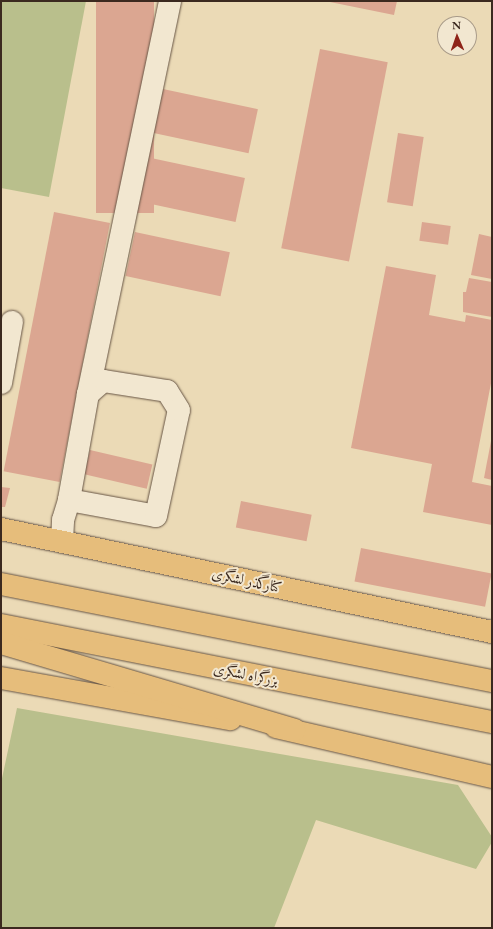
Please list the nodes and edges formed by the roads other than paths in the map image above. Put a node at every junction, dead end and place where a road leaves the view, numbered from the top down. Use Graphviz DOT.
graph roads {
  1 [pos="170,1"];
  2 [pos="12,322"];
  3 [pos="1,383"];
  4 [pos="88,394"];
  5 [pos="69,500"];
  6 [pos="1,529"];
  7 [pos="62,541"];
  8 [pos="1,584"];
  9 [pos="1,625"];
  10 [pos="492,632"];
  11 [pos="1,643"];
  12 [pos="1,678"];
  13 [pos="492,681"];
  14 [pos="492,722"];
  15 [pos="294,730"];
  16 [pos="489,778"];
  1 -- 4 [label="lane"];
  2 -- 3 [label="lane"];
  4 -- 5 [label="lane"];
  4 -- 5 [label="lane"];
  5 -- 7 [label="lane"];
  6 -- 7 [label="main road, کنارگذر لشگری"];
  7 -- 10 [label="main road, کنارگذر لشگری"];
  8 -- 13 [label="main road"];
  9 -- 14 [label="main road, بزرگراه لشگری"];
  11 -- 15 [label="main road"];
  12 -- 15 [label="main road"];
  15 -- 16 [label="main road"];
}
